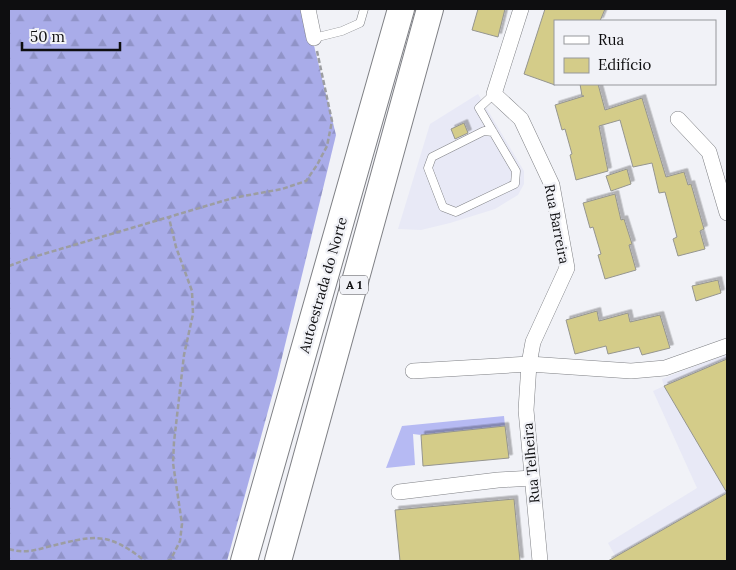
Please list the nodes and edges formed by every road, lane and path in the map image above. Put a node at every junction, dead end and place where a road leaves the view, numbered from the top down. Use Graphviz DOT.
graph roads {
  1 [pos="308,9"];
  2 [pos="364,9"];
  3 [pos="401,9"];
  4 [pos="430,9"];
  5 [pos="521,9"];
  6 [pos="314,38"];
  7 [pos="494,94"];
  8 [pos="678,119"];
  9 [pos="493,132"];
  10 [pos="727,213"];
  11 [pos="169,218"];
  12 [pos="9,266"];
  13 [pos="727,346"];
  14 [pos="529,364"];
  15 [pos="413,371"];
  16 [pos="532,478"];
  17 [pos="399,492"];
  18 [pos="9,549"];
  19 [pos="145,561"];
  20 [pos="167,561"];
  21 [pos="244,561"];
  22 [pos="278,561"];
  23 [pos="540,561"];
  1 -- 6 [label="street"];
  2 -- 6 [label="lane"];
  3 -- 21 [label="highway, Autoestrada do Norte / A 1"];
  4 -- 22 [label="highway, A 1"];
  5 -- 7 [label="street"];
  6 -- 11 [label="path"];
  7 -- 9 [label="lane"];
  7 -- 14 [label="street, Rua Barreira"];
  8 -- 10 [label="street"];
  9 -- 9 [label="lane"];
  11 -- 12 [label="path"];
  11 -- 20 [label="path"];
  13 -- 14 [label="street"];
  14 -- 15 [label="street"];
  14 -- 16 [label="street, Rua Telheira"];
  16 -- 17 [label="street"];
  16 -- 23 [label="street, Rua Telheira"];
  18 -- 19 [label="path"];
}
